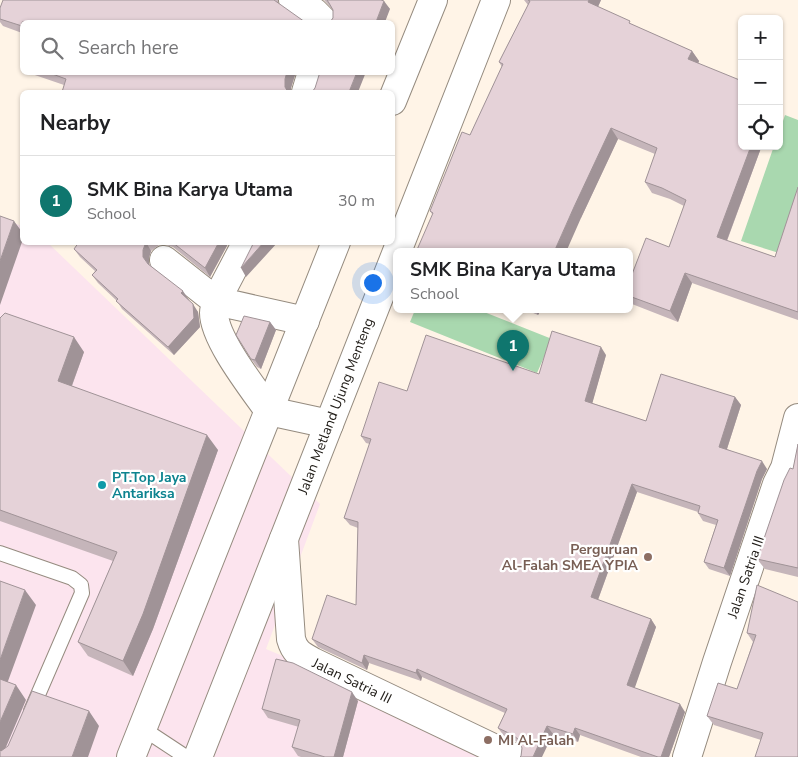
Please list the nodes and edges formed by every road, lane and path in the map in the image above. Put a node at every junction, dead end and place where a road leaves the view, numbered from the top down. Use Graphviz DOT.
graph roads {
  1 [pos="293,0"];
  2 [pos="433,0"];
  3 [pos="496,0"];
  4 [pos="322,20"];
  5 [pos="311,75"];
  6 [pos="307,90"];
  7 [pos="395,94"];
  8 [pos="245,245"];
  9 [pos="335,245"];
  10 [pos="398,248"];
  11 [pos="164,260"];
  12 [pos="393,262"];
  13 [pos="216,301"];
  14 [pos="305,321"];
  15 [pos="269,411"];
  16 [pos="798,418"];
  17 [pos="329,424"];
  18 [pos="791,470"];
  19 [pos="284,539"];
  20 [pos="0,553"];
  21 [pos="27,721"];
  22 [pos="142,728"];
  23 [pos="131,757"];
  24 [pos="186,757"];
  25 [pos="198,757"];
  26 [pos="512,757"];
  27 [pos="687,757"];
  1 -- 4 [label="street"];
  2 -- 7 [label="street"];
  3 -- 10 [label="street, Jalan Metland Ujung Menteng"];
  5 -- 6 [label="street"];
  8 -- 13 [label="street"];
  9 -- 14 [label="street"];
  11 -- 13 [label="street"];
  12 -- 17 [label="street, Jalan Metland Ujung Menteng"];
  13 -- 14 [label="street"];
  13 -- 15 [label="street"];
  14 -- 15 [label="street"];
  15 -- 17 [label="street"];
  15 -- 22 [label="street"];
  16 -- 18 [label="street, Jalan Satria III"];
  17 -- 19 [label="street, Jalan Metland Ujung Menteng"];
  18 -- 27 [label="street, Jalan Satria III"];
  19 -- 25 [label="street, Jalan Metland Ujung Menteng"];
  19 -- 26 [label="street, Jalan Satria III"];
  20 -- 21 [label="lane"];
  22 -- 23 [label="street"];
  22 -- 24 [label="lane"];
}
